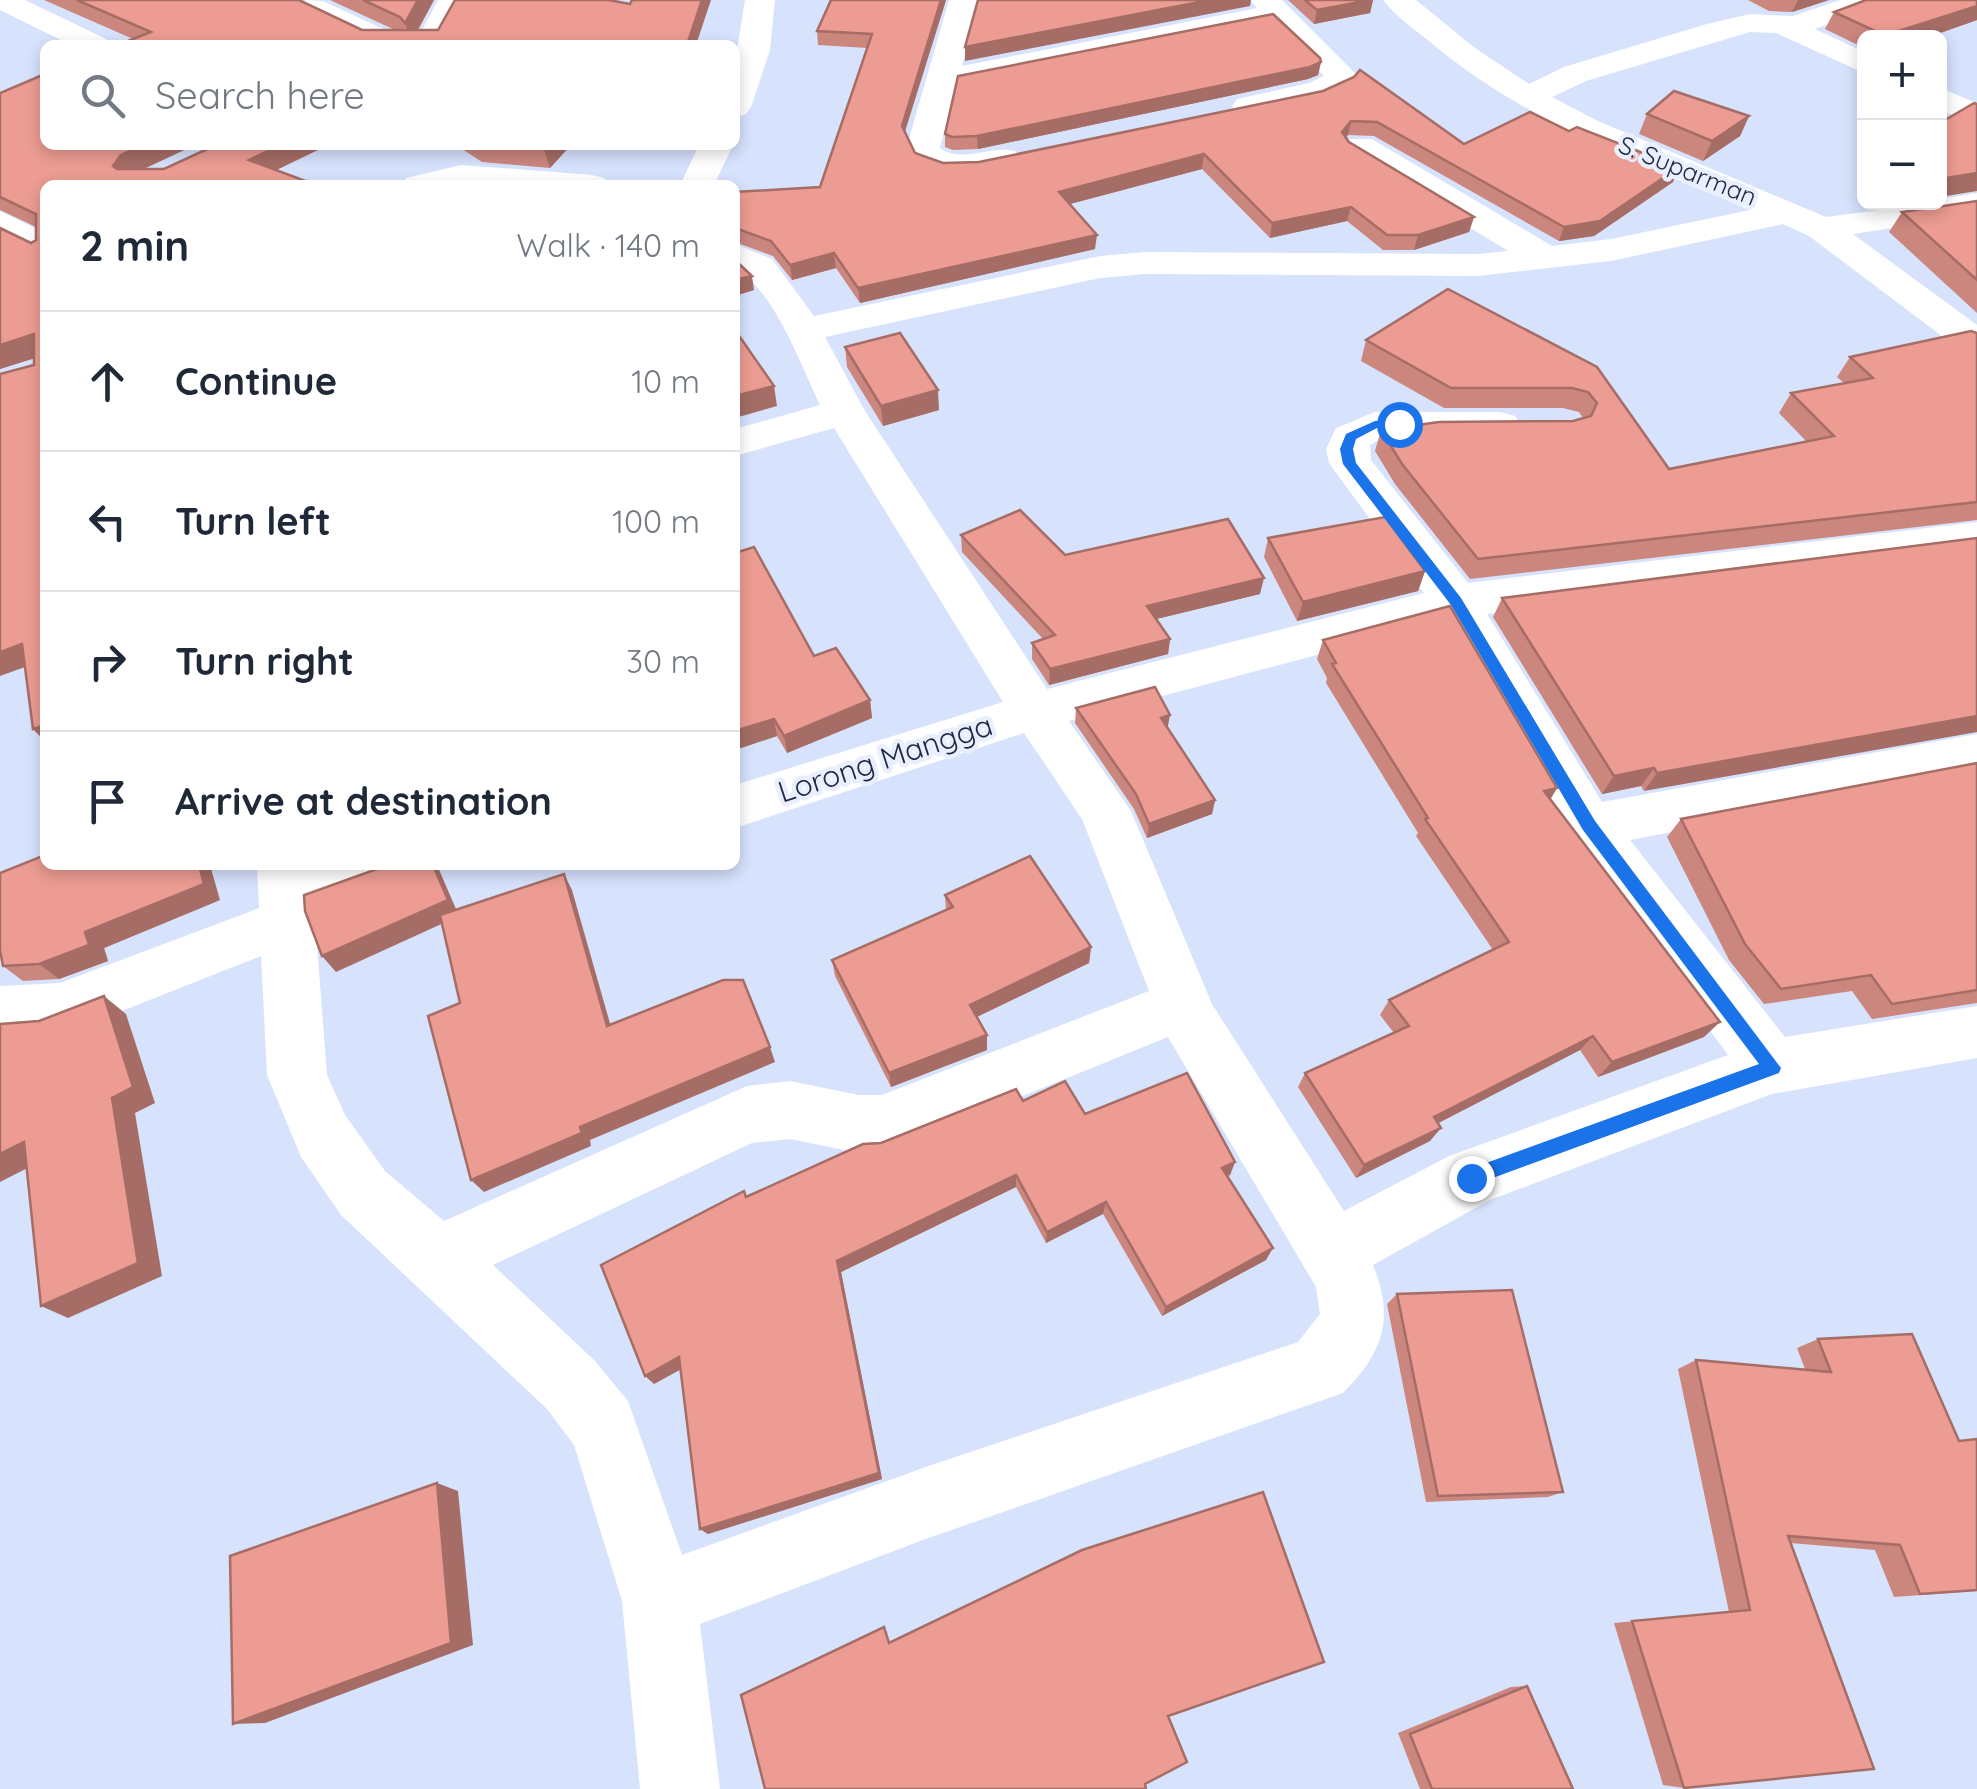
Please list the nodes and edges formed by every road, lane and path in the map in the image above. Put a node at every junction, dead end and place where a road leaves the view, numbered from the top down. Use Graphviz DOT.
graph roads {
  1 [pos="2,0"];
  2 [pos="453,0"];
  3 [pos="760,0"];
  4 [pos="964,0"];
  5 [pos="1398,0"];
  6 [pos="1712,0"];
  7 [pos="1869,0"];
  8 [pos="314,6"];
  9 [pos="1272,6"];
  10 [pos="1750,23"];
  11 [pos="1786,26"];
  12 [pos="85,40"];
  13 [pos="384,40"];
  14 [pos="432,40"];
  15 [pos="1857,61"];
  16 [pos="942,80"];
  17 [pos="740,93"];
  18 [pos="1526,97"];
  19 [pos="1947,101"];
  20 [pos="1224,111"];
  21 [pos="1977,115"];
  22 [pos="1360,146"];
  23 [pos="457,150"];
  24 [pos="714,150"];
  25 [pos="1035,151"];
  26 [pos="425,180"];
  27 [pos="439,180"];
  28 [pos="526,180"];
  29 [pos="698,180"];
  30 [pos="1977,204"];
  31 [pos="1807,220"];
  32 [pos="740,257"];
  33 [pos="1548,259"];
  34 [pos="804,330"];
  35 [pos="1977,344"];
  36 [pos="844,411"];
  37 [pos="1545,425"];
  38 [pos="740,442"];
  39 [pos="1977,537"];
  40 [pos="1456,601"];
  41 [pos="1035,711"];
  42 [pos="1977,754"];
  43 [pos="740,805"];
  44 [pos="1589,826"];
  45 [pos="356,870"];
  46 [pos="285,893"];
  47 [pos="1183,1004"];
  48 [pos="0,1012"];
  49 [pos="1977,1032"];
  50 [pos="1772,1068"];
  51 [pos="1333,1252"];
  52 [pos="438,1257"];
  53 [pos="660,1601"];
  54 [pos="680,1789"];
  1 -- 12 [label="street"];
  2 -- 14 [label="street"];
  3 -- 17 [label="street"];
  4 -- 16 [label="street"];
  5 -- 18 [label="street, S. Suparman"];
  6 -- 10 [label="street"];
  7 -- 11 [label="street"];
  8 -- 13 [label="street"];
  9 -- 16 [label="street"];
  9 -- 20 [label="street"];
  10 -- 11 [label="street"];
  10 -- 18 [label="street"];
  11 -- 15 [label="street"];
  16 -- 25 [label="street"];
  18 -- 31 [label="street, S. Suparman"];
  19 -- 21 [label="street"];
  22 -- 33 [label="street"];
  23 -- 26 [label="street"];
  24 -- 29 [label="street"];
  27 -- 28 [label="street"];
  30 -- 31 [label="street"];
  31 -- 33 [label="street"];
  31 -- 35 [label="street, S. Suparman"];
  32 -- 34 [label="street"];
  33 -- 34 [label="street"];
  34 -- 36 [label="street"];
  36 -- 38 [label="street"];
  36 -- 41 [label="street"];
  37 -- 40 [label="street"];
  39 -- 40 [label="street, Lorong Mangga"];
  40 -- 41 [label="street, Lorong Mangga"];
  40 -- 44 [label="street"];
  41 -- 43 [label="street, Lorong Mangga"];
  41 -- 47 [label="street"];
  42 -- 44 [label="street"];
  44 -- 50 [label="street"];
  45 -- 46 [label="street"];
  46 -- 48 [label="street"];
  46 -- 52 [label="street"];
  47 -- 51 [label="street"];
  47 -- 52 [label="street"];
  49 -- 50 [label="street"];
  50 -- 51 [label="street"];
  51 -- 53 [label="street"];
  52 -- 53 [label="street"];
  53 -- 54 [label="street"];
}
